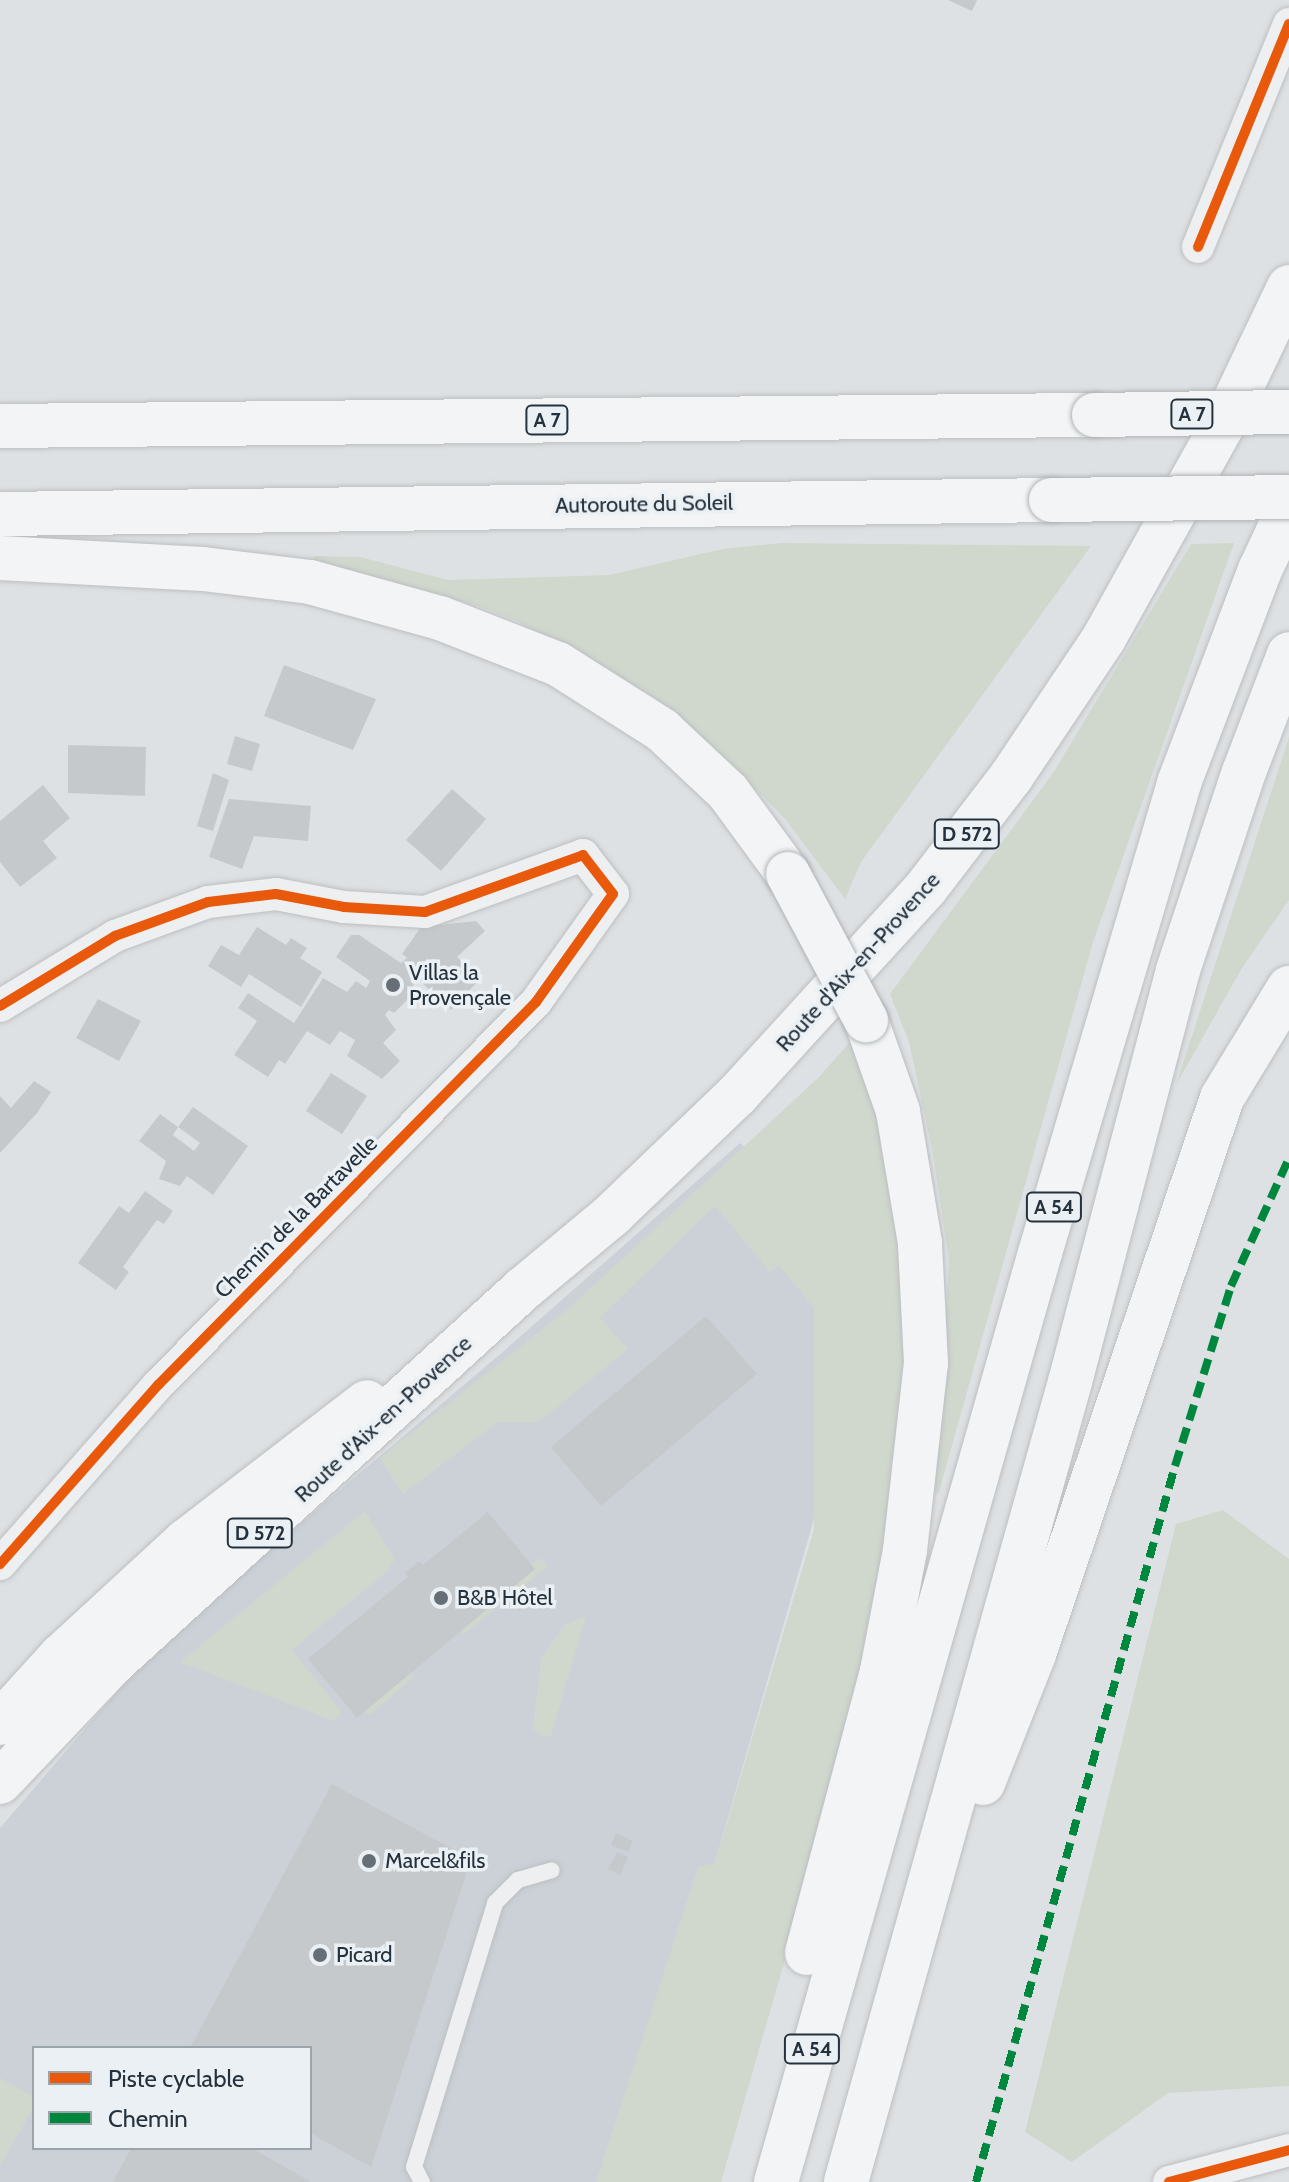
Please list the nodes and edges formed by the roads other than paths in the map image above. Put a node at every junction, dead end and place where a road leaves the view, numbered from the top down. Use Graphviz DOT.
graph roads {
  1 [pos="1289,24"];
  2 [pos="1198,247"];
  3 [pos="1289,287"];
  4 [pos="1289,412"];
  5 [pos="0,426"];
  6 [pos="1289,497"];
  7 [pos="1289,508"];
  8 [pos="0,514"];
  9 [pos="0,558"];
  10 [pos="1289,654"];
  11 [pos="1289,988"];
  12 [pos="0,1006"];
  13 [pos="524,1288"];
  14 [pos="0,1564"];
  15 [pos="0,1723"];
  16 [pos="0,1782"];
  17 [pos="552,1870"];
  18 [pos="828,1879"];
  19 [pos="888,2028"];
  20 [pos="1289,2150"];
  21 [pos="422,2182"];
  22 [pos="744,2182"];
  23 [pos="765,2182"];
  24 [pos="776,2182"];
  25 [pos="846,2182"];
  26 [pos="1169,2182"];
  1 -- 2 [label="street"];
  3 -- 13 [label="main road, Route d'Aix-en-Provence / D 572"];
  4 -- 5 [label="main road, A 7, bridge"];
  6 -- 8 [label="main road, Autoroute du Soleil, bridge"];
  7 -- 24 [label="main road, A 54"];
  9 -- 18 [label="main road, bridge"];
  10 -- 19 [label="main road, A 54"];
  11 -- 19 [label="main road"];
  12 -- 14 [label="street, Chemin de la Bartavelle"];
  13 -- 15 [label="main road, Route d'Aix-en-Provence / D 572"];
  13 -- 16 [label="main road, Route d'Aix-en-Provence / D 572"];
  17 -- 21 [label="lane"];
  18 -- 22 [label="main road"];
  18 -- 23 [label="main road"];
  19 -- 25 [label="main road, A 54"];
  20 -- 26 [label="street"];
}
